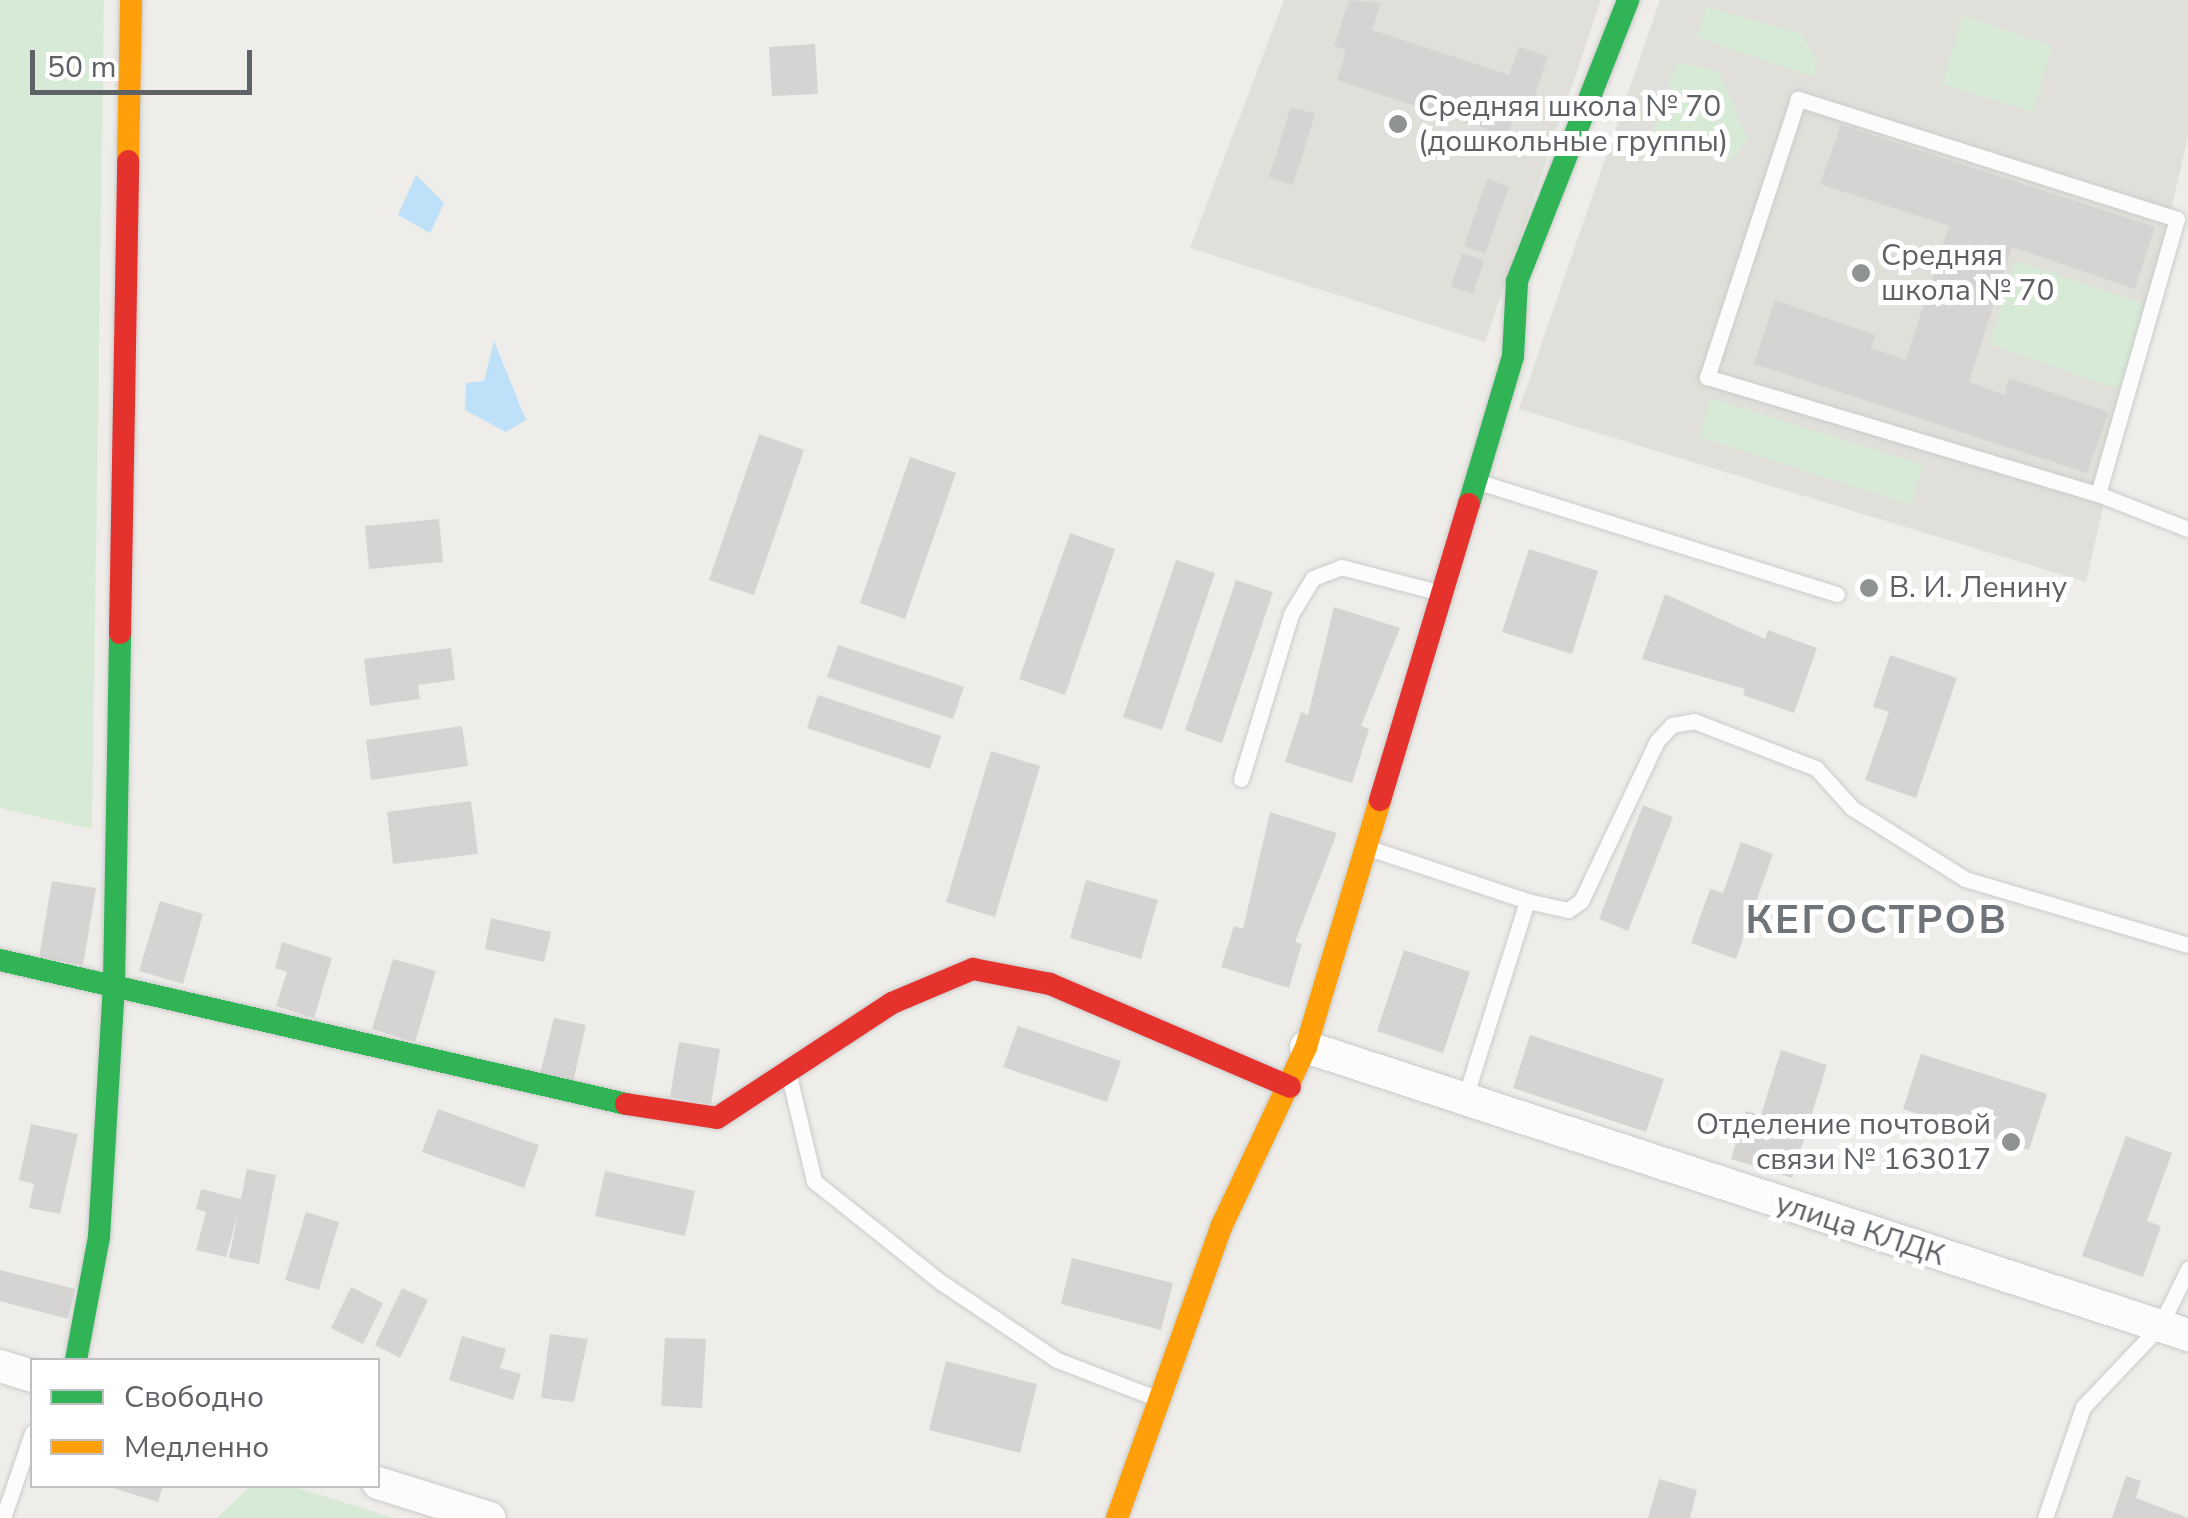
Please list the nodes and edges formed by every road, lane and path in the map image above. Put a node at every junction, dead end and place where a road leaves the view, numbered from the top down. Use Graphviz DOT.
graph roads {
  1 [pos="131,0"];
  2 [pos="1628,0"];
  3 [pos="1475,481"];
  4 [pos="2098,494"];
  5 [pos="2188,529"];
  6 [pos="1438,592"];
  7 [pos="1837,594"];
  8 [pos="1240,780"];
  9 [pos="1366,846"];
  10 [pos="1528,901"];
  11 [pos="2188,945"];
  12 [pos="0,960"];
  13 [pos="114,983"];
  14 [pos="1306,1047"];
  15 [pos="788,1072"];
  16 [pos="1290,1087"];
  17 [pos="1464,1101"];
  18 [pos="2188,1269"];
  19 [pos="2174,1330"];
  20 [pos="76,1358"];
  21 [pos="0,1366"];
  22 [pos="30,1375"];
  23 [pos="1159,1399"];
  24 [pos="30,1439"];
  25 [pos="380,1484"];
  26 [pos="3,1518"];
  27 [pos="490,1518"];
  28 [pos="1117,1518"];
  29 [pos="2045,1518"];
  1 -- 13 [label="street"];
  2 -- 3 [label="street"];
  3 -- 6 [label="street"];
  3 -- 7 [label="lane"];
  4 -- 4 [label="lane"];
  4 -- 5 [label="lane"];
  6 -- 8 [label="lane"];
  6 -- 9 [label="street"];
  9 -- 10 [label="lane"];
  9 -- 14 [label="street"];
  10 -- 11 [label="lane"];
  10 -- 17 [label="lane"];
  12 -- 13 [label="street"];
  13 -- 15 [label="street"];
  13 -- 20 [label="street"];
  14 -- 16 [label="street"];
  14 -- 17 [label="street, улица КЛДК"];
  15 -- 16 [label="street"];
  15 -- 23 [label="lane"];
  16 -- 23 [label="street"];
  17 -- 19 [label="street, улица КЛДК"];
  18 -- 19 [label="lane"];
  19 -- 29 [label="lane"];
  21 -- 22 [label="street"];
  23 -- 28 [label="street"];
  24 -- 26 [label="lane"];
  25 -- 27 [label="street"];
}
